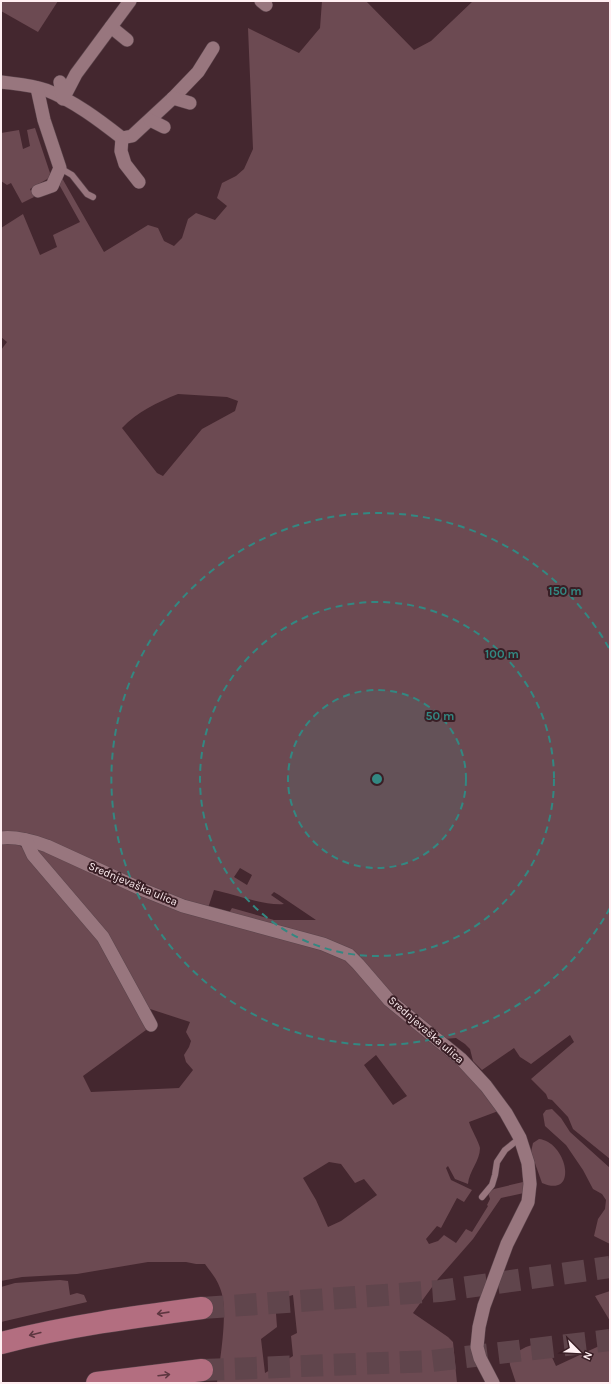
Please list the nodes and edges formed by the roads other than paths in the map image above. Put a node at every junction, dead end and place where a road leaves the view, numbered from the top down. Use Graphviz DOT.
graph roads {
  1 [pos="130,1"];
  2 [pos="111,27"];
  3 [pos="127,40"];
  4 [pos="213,48"];
  5 [pos="1,82"];
  6 [pos="60,82"];
  7 [pos="37,88"];
  8 [pos="173,98"];
  9 [pos="63,99"];
  10 [pos="190,103"];
  11 [pos="150,120"];
  12 [pos="164,127"];
  13 [pos="122,138"];
  14 [pos="60,168"];
  15 [pos="139,182"];
  16 [pos="38,191"];
  17 [pos="92,197"];
  18 [pos="1,838"];
  19 [pos="26,840"];
  20 [pos="151,1025"];
  21 [pos="520,1138"];
  22 [pos="482,1197"];
  23 [pos="202,1308"];
  24 [pos="1,1343"];
  25 [pos="202,1370"];
  26 [pos="97,1383"];
  27 [pos="493,1383"];
  1 -- 2 [label="street"];
  2 -- 3 [label="street"];
  2 -- 9 [label="street"];
  4 -- 8 [label="street"];
  5 -- 7 [label="street"];
  6 -- 9 [label="street"];
  7 -- 9 [label="street"];
  7 -- 14 [label="street"];
  8 -- 10 [label="street"];
  8 -- 11 [label="street"];
  9 -- 13 [label="street"];
  11 -- 12 [label="street"];
  11 -- 13 [label="street"];
  13 -- 15 [label="street"];
  14 -- 16 [label="street"];
  14 -- 17 [label="lane"];
  18 -- 19 [label="street, Srednjevaška ulica"];
  19 -- 20 [label="street"];
  19 -- 21 [label="street, Srednjevaška ulica"];
  21 -- 22 [label="lane"];
  21 -- 27 [label="street, Srednjevaška ulica"];
  23 -- 24 [label="highway, one-way"];
  26 -- 25 [label="highway, one-way"];
}
